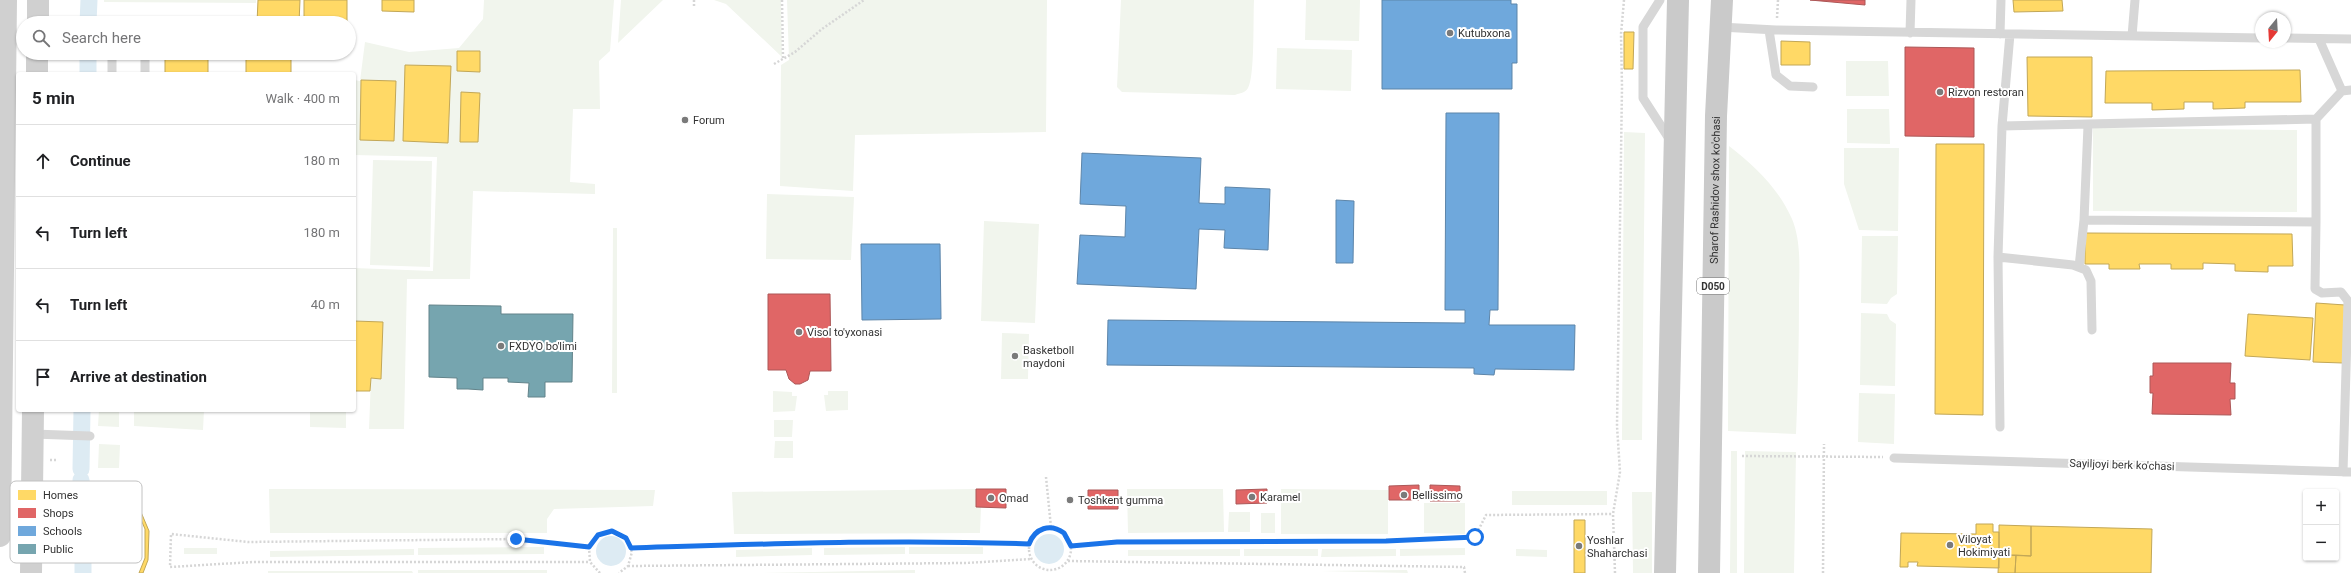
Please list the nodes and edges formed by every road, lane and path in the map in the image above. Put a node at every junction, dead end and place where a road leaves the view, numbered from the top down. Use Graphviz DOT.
graph roads {
  1 [pos="6,0"];
  2 [pos="38,0"];
  3 [pos="694,0"];
  4 [pos="782,0"];
  5 [pos="864,0"];
  6 [pos="1624,0"];
  7 [pos="1660,0"];
  8 [pos="1678,0"];
  9 [pos="1722,0"];
  10 [pos="1778,0"];
  11 [pos="1911,0"];
  12 [pos="2001,0"];
  13 [pos="2135,0"];
  14 [pos="694,8"];
  15 [pos="38,16"];
  16 [pos="1720,27"];
  17 [pos="1772,30"];
  18 [pos="1910,32"];
  19 [pos="2000,34"];
  20 [pos="2010,34"];
  21 [pos="2132,36"];
  22 [pos="2255,38"];
  23 [pos="2291,38"];
  24 [pos="2319,39"];
  25 [pos="2351,39"];
  26 [pos="783,59"];
  27 [pos="37,60"];
  28 [pos="112,60"];
  29 [pos="145,60"];
  30 [pos="774,64"];
  31 [pos="37,72"];
  32 [pos="112,72"];
  33 [pos="145,72"];
  34 [pos="1813,87"];
  35 [pos="2346,90"];
  36 [pos="2316,119"];
  37 [pos="2002,126"];
  38 [pos="2088,126"];
  39 [pos="1674,146"];
  40 [pos="2084,220"];
  41 [pos="2316,222"];
  42 [pos="1998,257"];
  43 [pos="2079,267"];
  44 [pos="2092,330"];
  45 [pos="34,412"];
  46 [pos="2000,427"];
  47 [pos="33,434"];
  48 [pos="90,436"];
  49 [pos="1824,444"];
  50 [pos="1742,456"];
  51 [pos="1824,456"];
  52 [pos="1894,458"];
  53 [pos="2347,472"];
  54 [pos="1046,477"];
  55 [pos="32,481"];
  56 [pos="1613,514"];
  57 [pos="1051,527"];
  58 [pos="0,536"];
  59 [pos="1029,544"];
  60 [pos="1071,546"];
  61 [pos="589,547"];
  62 [pos="631,548"];
  63 [pos="1030,559"];
  64 [pos="1068,561"];
  65 [pos="590,562"];
  66 [pos="31,563"];
  67 [pos="628,566"];
  68 [pos="1049,572"];
  69 [pos="31,573"];
  70 [pos="600,573"];
  71 [pos="619,573"];
  72 [pos="1465,573"];
  73 [pos="1615,573"];
  74 [pos="1665,573"];
  75 [pos="1709,573"];
  76 [pos="1823,573"];
  1 -- 58 [label="main road"];
  2 -- 15 [label="main road"];
  3 -- 14 [label="path"];
  4 -- 26 [label="path"];
  5 -- 26 [label="path"];
  6 -- 56 [label="path"];
  7 -- 39 [label="lane"];
  8 -- 39 [label="main road"];
  9 -- 16 [label="main road, Sharof Rashidov shox ko'chasi / D050"];
  10 -- 17 [label="path"];
  11 -- 18 [label="lane"];
  12 -- 19 [label="lane"];
  13 -- 21 [label="lane"];
  16 -- 17 [label="lane"];
  16 -- 75 [label="main road, Sharof Rashidov shox ko'chasi / D050"];
  17 -- 18 [label="lane"];
  17 -- 34 [label="lane"];
  18 -- 19 [label="lane"];
  19 -- 20 [label="lane"];
  20 -- 21 [label="lane"];
  20 -- 37 [label="lane"];
  21 -- 22 [label="lane"];
  23 -- 24 [label="lane"];
  24 -- 25 [label="lane"];
  24 -- 35 [label="lane"];
  26 -- 30 [label="path"];
  27 -- 31 [label="main road"];
  28 -- 32 [label="lane"];
  29 -- 33 [label="lane"];
  35 -- 36 [label="lane"];
  36 -- 38 [label="lane"];
  36 -- 41 [label="lane"];
  37 -- 38 [label="lane"];
  37 -- 42 [label="lane"];
  38 -- 40 [label="lane"];
  39 -- 74 [label="main road"];
  40 -- 41 [label="lane"];
  40 -- 43 [label="lane"];
  41 -- 53 [label="lane"];
  42 -- 43 [label="lane"];
  42 -- 46 [label="lane"];
  43 -- 44 [label="lane"];
  45 -- 47 [label="main road"];
  47 -- 48 [label="lane"];
  47 -- 55 [label="main road"];
  49 -- 51 [label="path"];
  50 -- 51 [label="path"];
  51 -- 52 [label="path"];
  51 -- 76 [label="path"];
  52 -- 53 [label="lane, Sayiljoyi berk ko'chasi"];
  54 -- 57 [label="path"];
  56 -- 60 [label="path"];
  56 -- 73 [label="path"];
  57 -- 59 [label="path"];
  57 -- 60 [label="path"];
  59 -- 62 [label="path"];
  59 -- 63 [label="path"];
  60 -- 64 [label="path"];
  61 -- 62 [label="path"];
  61 -- 65 [label="path"];
  61 -- 65 [label="path"];
  62 -- 67 [label="path"];
  63 -- 67 [label="path"];
  63 -- 68 [label="path"];
  64 -- 68 [label="path"];
  64 -- 72 [label="path"];
  65 -- 70 [label="path"];
  66 -- 69 [label="main road"];
  67 -- 71 [label="path"];
}
